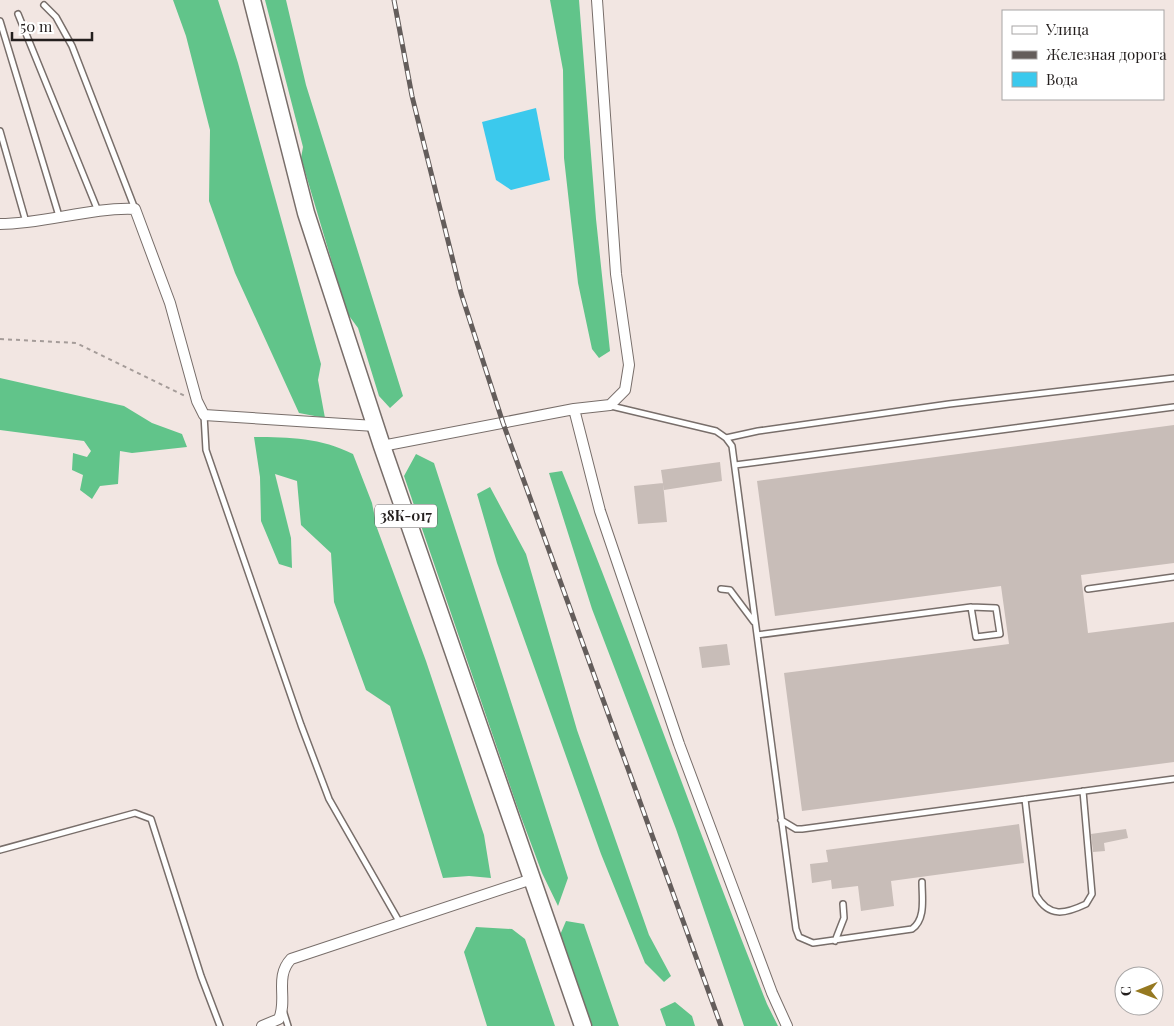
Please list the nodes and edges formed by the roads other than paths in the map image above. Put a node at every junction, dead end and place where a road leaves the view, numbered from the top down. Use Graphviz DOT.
graph roads {
  1 [pos="252,0"];
  2 [pos="597,0"];
  3 [pos="44,5"];
  4 [pos="18,14"];
  5 [pos="0,21"];
  6 [pos="0,131"];
  7 [pos="135,209"];
  8 [pos="98,212"];
  9 [pos="59,216"];
  10 [pos="27,223"];
  11 [pos="0,224"];
  12 [pos="1174,378"];
  13 [pos="610,406"];
  14 [pos="1174,407"];
  15 [pos="574,409"];
  16 [pos="204,415"];
  17 [pos="375,426"];
  18 [pos="726,438"];
  19 [pos="382,446"];
  20 [pos="735,465"];
  21 [pos="1174,577"];
  22 [pos="721,589"];
  23 [pos="1088,589"];
  24 [pos="971,607"];
  25 [pos="756,624"];
  26 [pos="757,635"];
  27 [pos="1174,778"];
  28 [pos="1083,791"];
  29 [pos="1025,799"];
  30 [pos="781,820"];
  31 [pos="0,850"];
  32 [pos="532,878"];
  33 [pos="922,882"];
  34 [pos="844,904"];
  35 [pos="400,923"];
  36 [pos="835,941"];
  37 [pos="283,1010"];
  38 [pos="220,1026"];
  39 [pos="262,1026"];
  40 [pos="288,1026"];
  41 [pos="583,1026"];
  42 [pos="787,1026"];
  1 -- 17 [label="main road, 38К-017"];
  2 -- 13 [label="street"];
  3 -- 7 [label="lane"];
  4 -- 8 [label="lane"];
  5 -- 9 [label="lane"];
  6 -- 10 [label="lane"];
  7 -- 8 [label="street"];
  7 -- 16 [label="street"];
  8 -- 9 [label="street"];
  9 -- 10 [label="street"];
  10 -- 11 [label="street"];
  12 -- 18 [label="lane"];
  13 -- 15 [label="street"];
  13 -- 18 [label="lane"];
  14 -- 20 [label="lane"];
  15 -- 19 [label="street"];
  15 -- 42 [label="street"];
  16 -- 17 [label="street"];
  16 -- 35 [label="lane"];
  17 -- 19 [label="main road, 38К-017"];
  18 -- 20 [label="lane"];
  19 -- 32 [label="main road, 38К-017"];
  20 -- 25 [label="lane"];
  21 -- 23 [label="lane"];
  22 -- 25 [label="lane"];
  24 -- 24 [label="lane"];
  24 -- 26 [label="lane"];
  25 -- 26 [label="lane"];
  26 -- 30 [label="lane"];
  27 -- 28 [label="lane"];
  28 -- 29 [label="lane"];
  28 -- 29 [label="lane"];
  29 -- 30 [label="lane"];
  30 -- 36 [label="lane"];
  31 -- 38 [label="lane"];
  32 -- 35 [label="street"];
  32 -- 41 [label="main road, 38К-017"];
  33 -- 36 [label="lane"];
  34 -- 36 [label="lane"];
  35 -- 37 [label="street"];
  37 -- 39 [label="street"];
  37 -- 40 [label="lane"];
}
